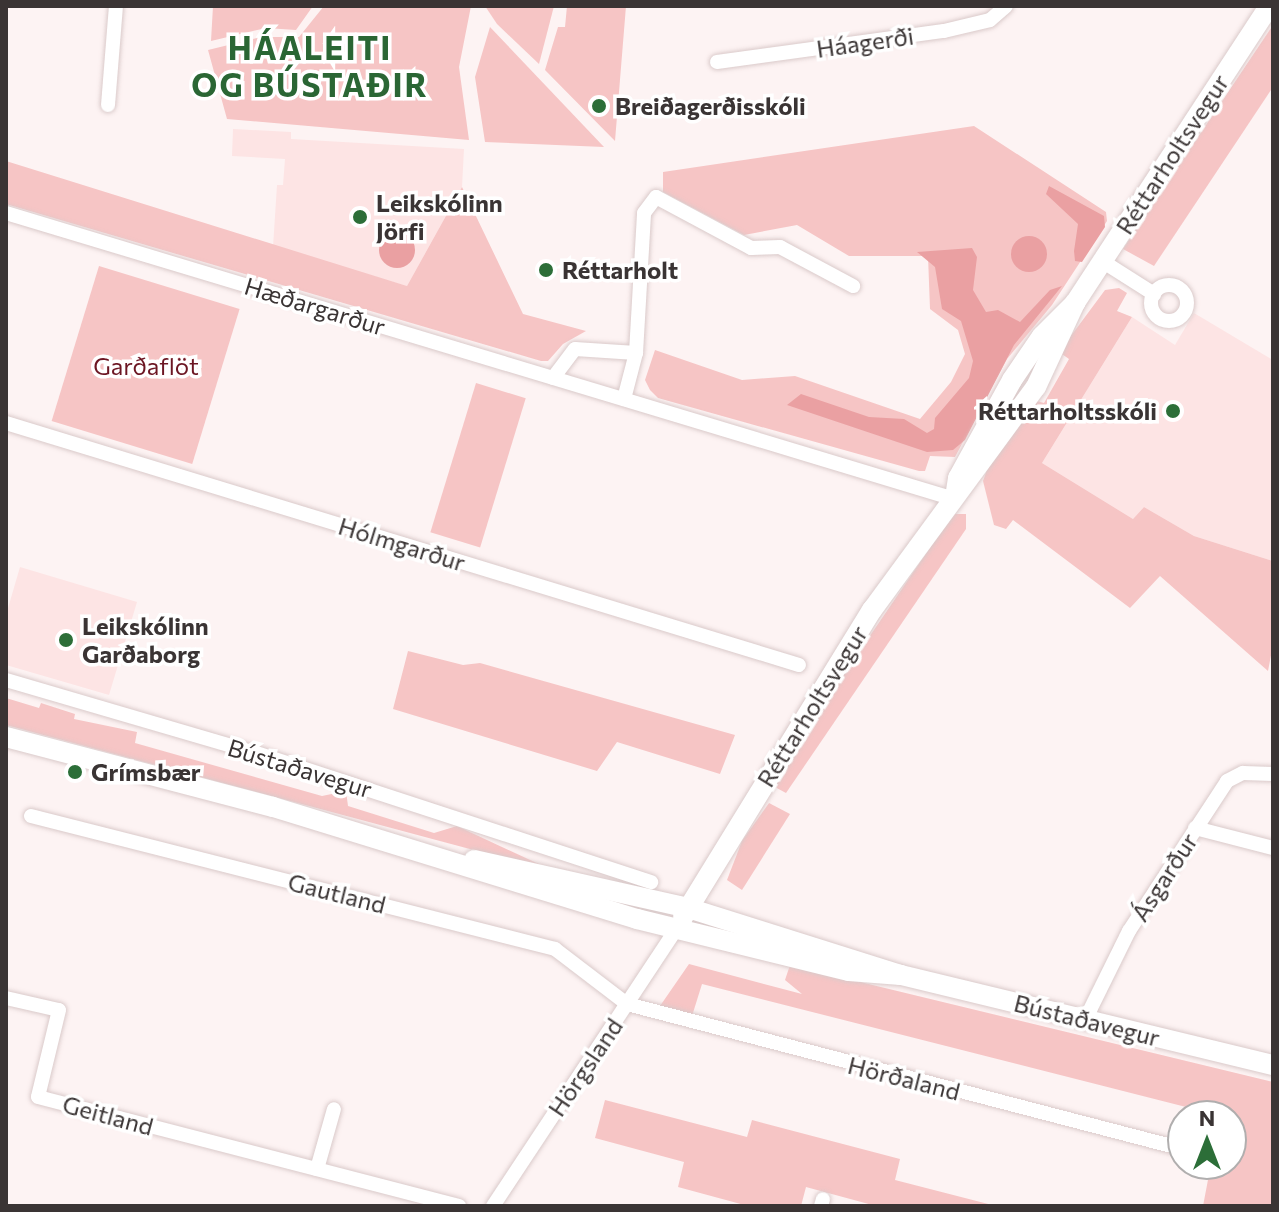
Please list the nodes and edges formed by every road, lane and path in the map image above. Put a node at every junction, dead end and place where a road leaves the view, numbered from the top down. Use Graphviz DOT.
graph roads {
  1 [pos="116,6"];
  2 [pos="1006,6"];
  3 [pos="1269,6"];
  4 [pos="717,62"];
  5 [pos="108,105"];
  6 [pos="6,213"];
  7 [pos="1102,261"];
  8 [pos="853,286"];
  9 [pos="1154,294"];
  10 [pos="636,353"];
  11 [pos="553,378"];
  12 [pos="624,399"];
  13 [pos="6,423"];
  14 [pos="953,494"];
  15 [pos="799,665"];
  16 [pos="6,680"];
  17 [pos="6,737"];
  18 [pos="1273,774"];
  19 [pos="31,816"];
  20 [pos="1195,828"];
  21 [pos="1273,848"];
  22 [pos="438,855"];
  23 [pos="589,874"];
  24 [pos="651,882"];
  25 [pos="569,899"];
  26 [pos="688,908"];
  27 [pos="677,928"];
  28 [pos="901,975"];
  29 [pos="6,998"];
  30 [pos="627,1004"];
  31 [pos="1085,1020"];
  32 [pos="1273,1065"];
  33 [pos="334,1109"];
  34 [pos="1167,1145"];
  35 [pos="317,1169"];
  36 [pos="459,1206"];
  37 [pos="493,1206"];
  1 -- 5 [label="street"];
  2 -- 4 [label="street, Háagerði"];
  3 -- 7 [label="main road, Réttarholtsvegur"];
  6 -- 11 [label="street, Hæðargarður"];
  7 -- 9 [label="street"];
  7 -- 14 [label="main road, Réttarholtsvegur"];
  8 -- 10 [label="street"];
  10 -- 11 [label="street"];
  10 -- 12 [label="street"];
  11 -- 12 [label="street, Hæðargarður"];
  12 -- 14 [label="street, Hæðargarður"];
  13 -- 15 [label="street, Hólmgarður"];
  14 -- 26 [label="main road, Réttarholtsvegur"];
  16 -- 23 [label="street, Bústaðavegur"];
  17 -- 22 [label="main road, Bústaðavegur"];
  18 -- 20 [label="street, Ásgarður"];
  19 -- 30 [label="street, Gautland"];
  20 -- 21 [label="street"];
  20 -- 31 [label="street, Ásgarður"];
  22 -- 23 [label="main road, Bústaðavegur"];
  22 -- 25 [label="main road, Bústaðavegur"];
  23 -- 24 [label="street, Bústaðavegur"];
  23 -- 25 [label="street"];
  23 -- 26 [label="main road, Bústaðavegur"];
  25 -- 27 [label="main road, Bústaðavegur"];
  26 -- 27 [label="main road, Réttarholtsvegur"];
  26 -- 28 [label="main road, Bústaðavegur"];
  27 -- 28 [label="main road, Bústaðavegur"];
  27 -- 30 [label="street, Hörgsland"];
  28 -- 31 [label="main road, Bústaðavegur"];
  29 -- 35 [label="street, Geitland"];
  30 -- 34 [label="street, Hörðaland"];
  30 -- 37 [label="street, Hörgsland"];
  31 -- 32 [label="main road, Bústaðavegur"];
  33 -- 35 [label="street"];
  35 -- 36 [label="street, Geitland"];
}
